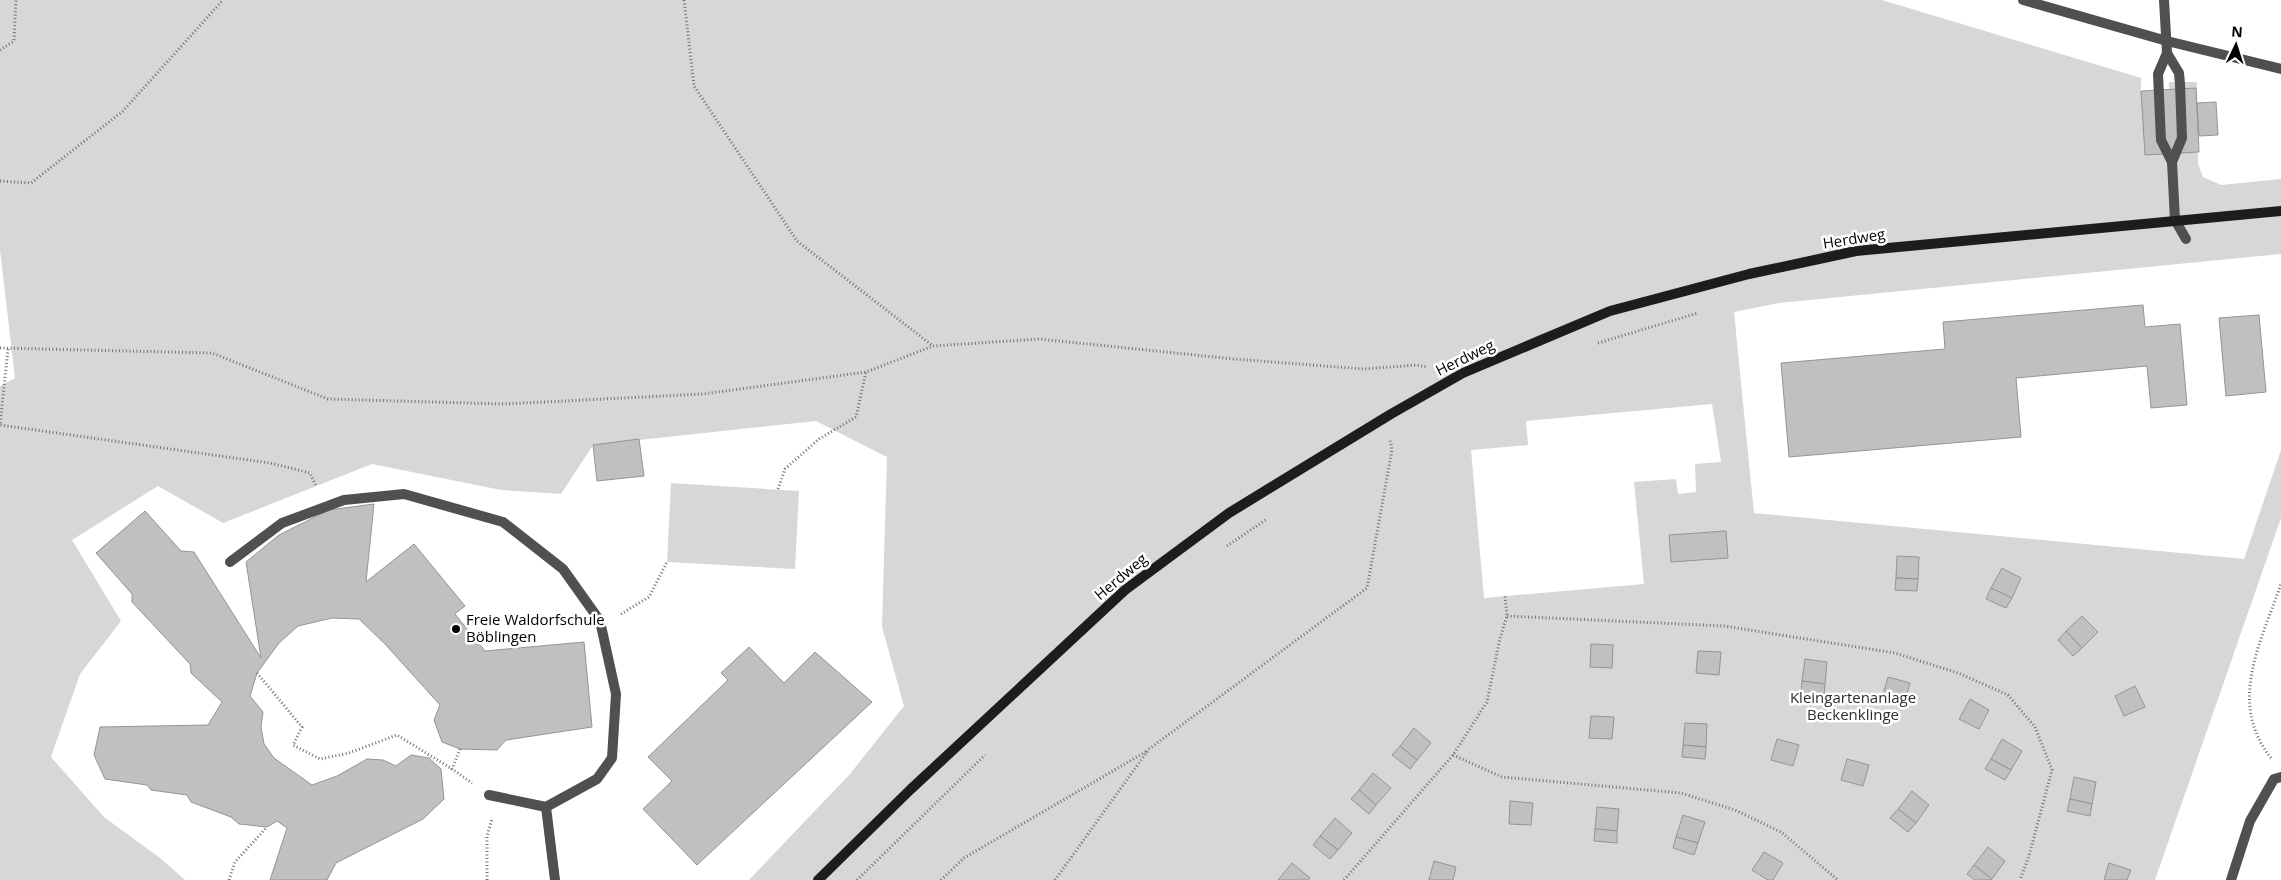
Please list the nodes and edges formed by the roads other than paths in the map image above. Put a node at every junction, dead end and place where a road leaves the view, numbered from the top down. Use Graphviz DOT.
graph roads {
  1 [pos="2023,0"];
  2 [pos="2164,0"];
  3 [pos="2167,41"];
  4 [pos="2167,53"];
  5 [pos="2281,69"];
  6 [pos="2172,162"];
  7 [pos="2281,211"];
  8 [pos="2175,220"];
  9 [pos="2186,239"];
  10 [pos="230,562"];
  11 [pos="2281,777"];
  12 [pos="494,796"];
  13 [pos="546,807"];
  14 [pos="554,880"];
  15 [pos="818,880"];
  16 [pos="2231,880"];
  1 -- 3 [label="street"];
  2 -- 3 [label="street"];
  3 -- 4 [label="street"];
  3 -- 5 [label="street"];
  4 -- 6 [label="street"];
  4 -- 6 [label="street"];
  6 -- 8 [label="street"];
  7 -- 8 [label="street, Herdweg"];
  8 -- 9 [label="street"];
  8 -- 15 [label="street, Herdweg"];
  10 -- 13 [label="street"];
  11 -- 16 [label="street"];
  12 -- 13 [label="street"];
  13 -- 14 [label="street"];
}
